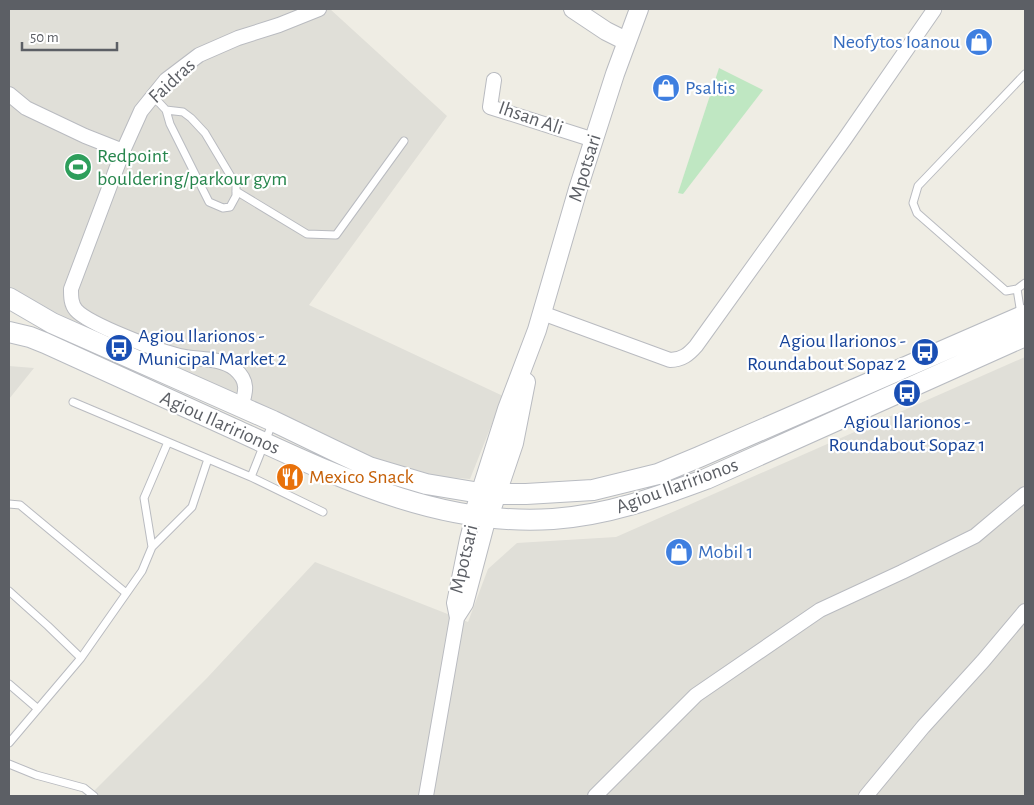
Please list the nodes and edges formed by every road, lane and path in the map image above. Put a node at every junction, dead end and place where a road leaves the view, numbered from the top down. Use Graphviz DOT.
graph roads {
  1 [pos="319,9"];
  2 [pos="574,9"];
  3 [pos="639,9"];
  4 [pos="933,9"];
  5 [pos="626,41"];
  6 [pos="1025,74"];
  7 [pos="494,80"];
  8 [pos="9,94"];
  9 [pos="153,96"];
  10 [pos="166,110"];
  11 [pos="594,140"];
  12 [pos="404,141"];
  13 [pos="123,151"];
  14 [pos="236,191"];
  15 [pos="1025,283"];
  16 [pos="1017,289"];
  17 [pos="9,298"];
  18 [pos="542,313"];
  19 [pos="1024,323"];
  20 [pos="9,332"];
  21 [pos="73,402"];
  22 [pos="241,407"];
  23 [pos="274,421"];
  24 [pos="168,442"];
  25 [pos="265,443"];
  26 [pos="208,459"];
  27 [pos="251,477"];
  28 [pos="489,494"];
  29 [pos="1025,494"];
  30 [pos="9,504"];
  31 [pos="323,512"];
  32 [pos="481,517"];
  33 [pos="152,547"];
  34 [pos="9,591"];
  35 [pos="126,593"];
  36 [pos="1025,611"];
  37 [pos="81,658"];
  38 [pos="9,684"];
  39 [pos="38,709"];
  40 [pos="9,743"];
  41 [pos="9,764"];
  42 [pos="94,796"];
  43 [pos="426,796"];
  44 [pos="595,796"];
  45 [pos="866,796"];
  1 -- 9 [label="street, Faidras"];
  2 -- 5 [label="street"];
  3 -- 5 [label="street, Mpotsari"];
  4 -- 18 [label="street"];
  5 -- 11 [label="street, Mpotsari"];
  6 -- 16 [label="lane"];
  7 -- 11 [label="street, Ihsan Ali"];
  8 -- 13 [label="street"];
  9 -- 10 [label="lane"];
  9 -- 13 [label="street, Faidras"];
  10 -- 14 [label="lane"];
  10 -- 14 [label="lane"];
  11 -- 18 [label="street, Mpotsari"];
  12 -- 14 [label="lane"];
  13 -- 22 [label="street, Faidras"];
  15 -- 16 [label="lane"];
  16 -- 19 [label="lane"];
  17 -- 22 [label="main road, Agiou Ilaririonos"];
  18 -- 28 [label="street, Mpotsari"];
  19 -- 28 [label="main road, Agiou Ilaririonos"];
  19 -- 32 [label="main road, Agiou Ilaririonos"];
  20 -- 25 [label="main road, Agiou Ilaririonos"];
  21 -- 24 [label="lane"];
  22 -- 23 [label="main road, Agiou Ilaririonos"];
  23 -- 25 [label="lane"];
  23 -- 28 [label="main road, Agiou Ilaririonos"];
  24 -- 26 [label="lane"];
  24 -- 33 [label="lane"];
  25 -- 27 [label="lane"];
  25 -- 32 [label="main road, Agiou Ilaririonos"];
  26 -- 27 [label="lane"];
  26 -- 33 [label="lane"];
  27 -- 31 [label="lane"];
  28 -- 32 [label="street, Mpotsari"];
  29 -- 44 [label="street"];
  30 -- 35 [label="lane"];
  32 -- 43 [label="street, Mpotsari"];
  33 -- 35 [label="lane"];
  34 -- 37 [label="lane"];
  35 -- 37 [label="lane"];
  36 -- 45 [label="street"];
  37 -- 39 [label="lane"];
  38 -- 39 [label="lane"];
  39 -- 40 [label="lane"];
  41 -- 42 [label="lane"];
}
